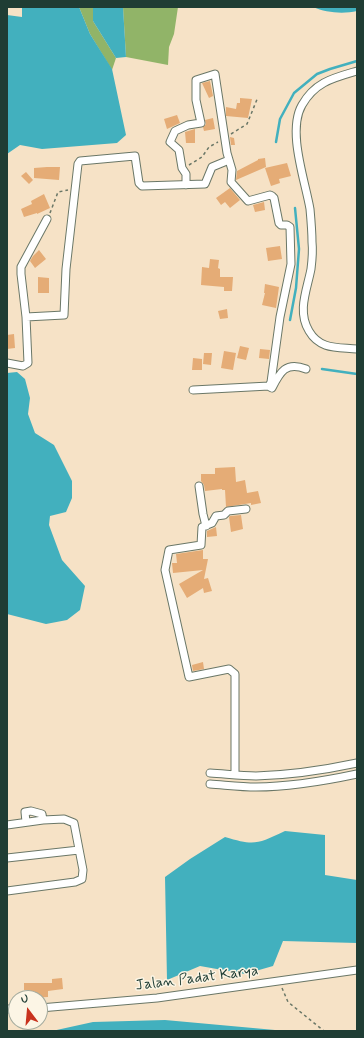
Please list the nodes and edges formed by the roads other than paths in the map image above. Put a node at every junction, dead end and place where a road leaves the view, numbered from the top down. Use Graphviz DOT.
graph roads {
  1 [pos="357,71"];
  2 [pos="229,160"];
  3 [pos="186,184"];
  4 [pos="47,219"];
  5 [pos="26,317"];
  6 [pos="357,349"];
  7 [pos="7,363"];
  8 [pos="306,369"];
  9 [pos="268,386"];
  10 [pos="193,390"];
  11 [pos="199,486"];
  12 [pos="246,509"];
  13 [pos="206,526"];
  14 [pos="357,763"];
  15 [pos="210,773"];
  16 [pos="357,774"];
  17 [pos="235,775"];
  18 [pos="210,784"];
  19 [pos="7,825"];
  20 [pos="79,850"];
  21 [pos="7,858"];
  22 [pos="7,891"];
  23 [pos="357,970"];
  24 [pos="48,1007"];
  1 -- 6 [label="street"];
  2 -- 3 [label="street"];
  2 -- 3 [label="street"];
  2 -- 9 [label="street"];
  3 -- 5 [label="street"];
  4 -- 5 [label="street"];
  5 -- 7 [label="street"];
  8 -- 9 [label="street"];
  9 -- 10 [label="street"];
  11 -- 13 [label="street"];
  12 -- 13 [label="street"];
  13 -- 17 [label="street"];
  14 -- 17 [label="street"];
  15 -- 17 [label="street"];
  16 -- 18 [label="street"];
  19 -- 20 [label="street"];
  20 -- 21 [label="street"];
  20 -- 22 [label="street"];
  23 -- 24 [label="street, Jalan Padat Karya"];
}
